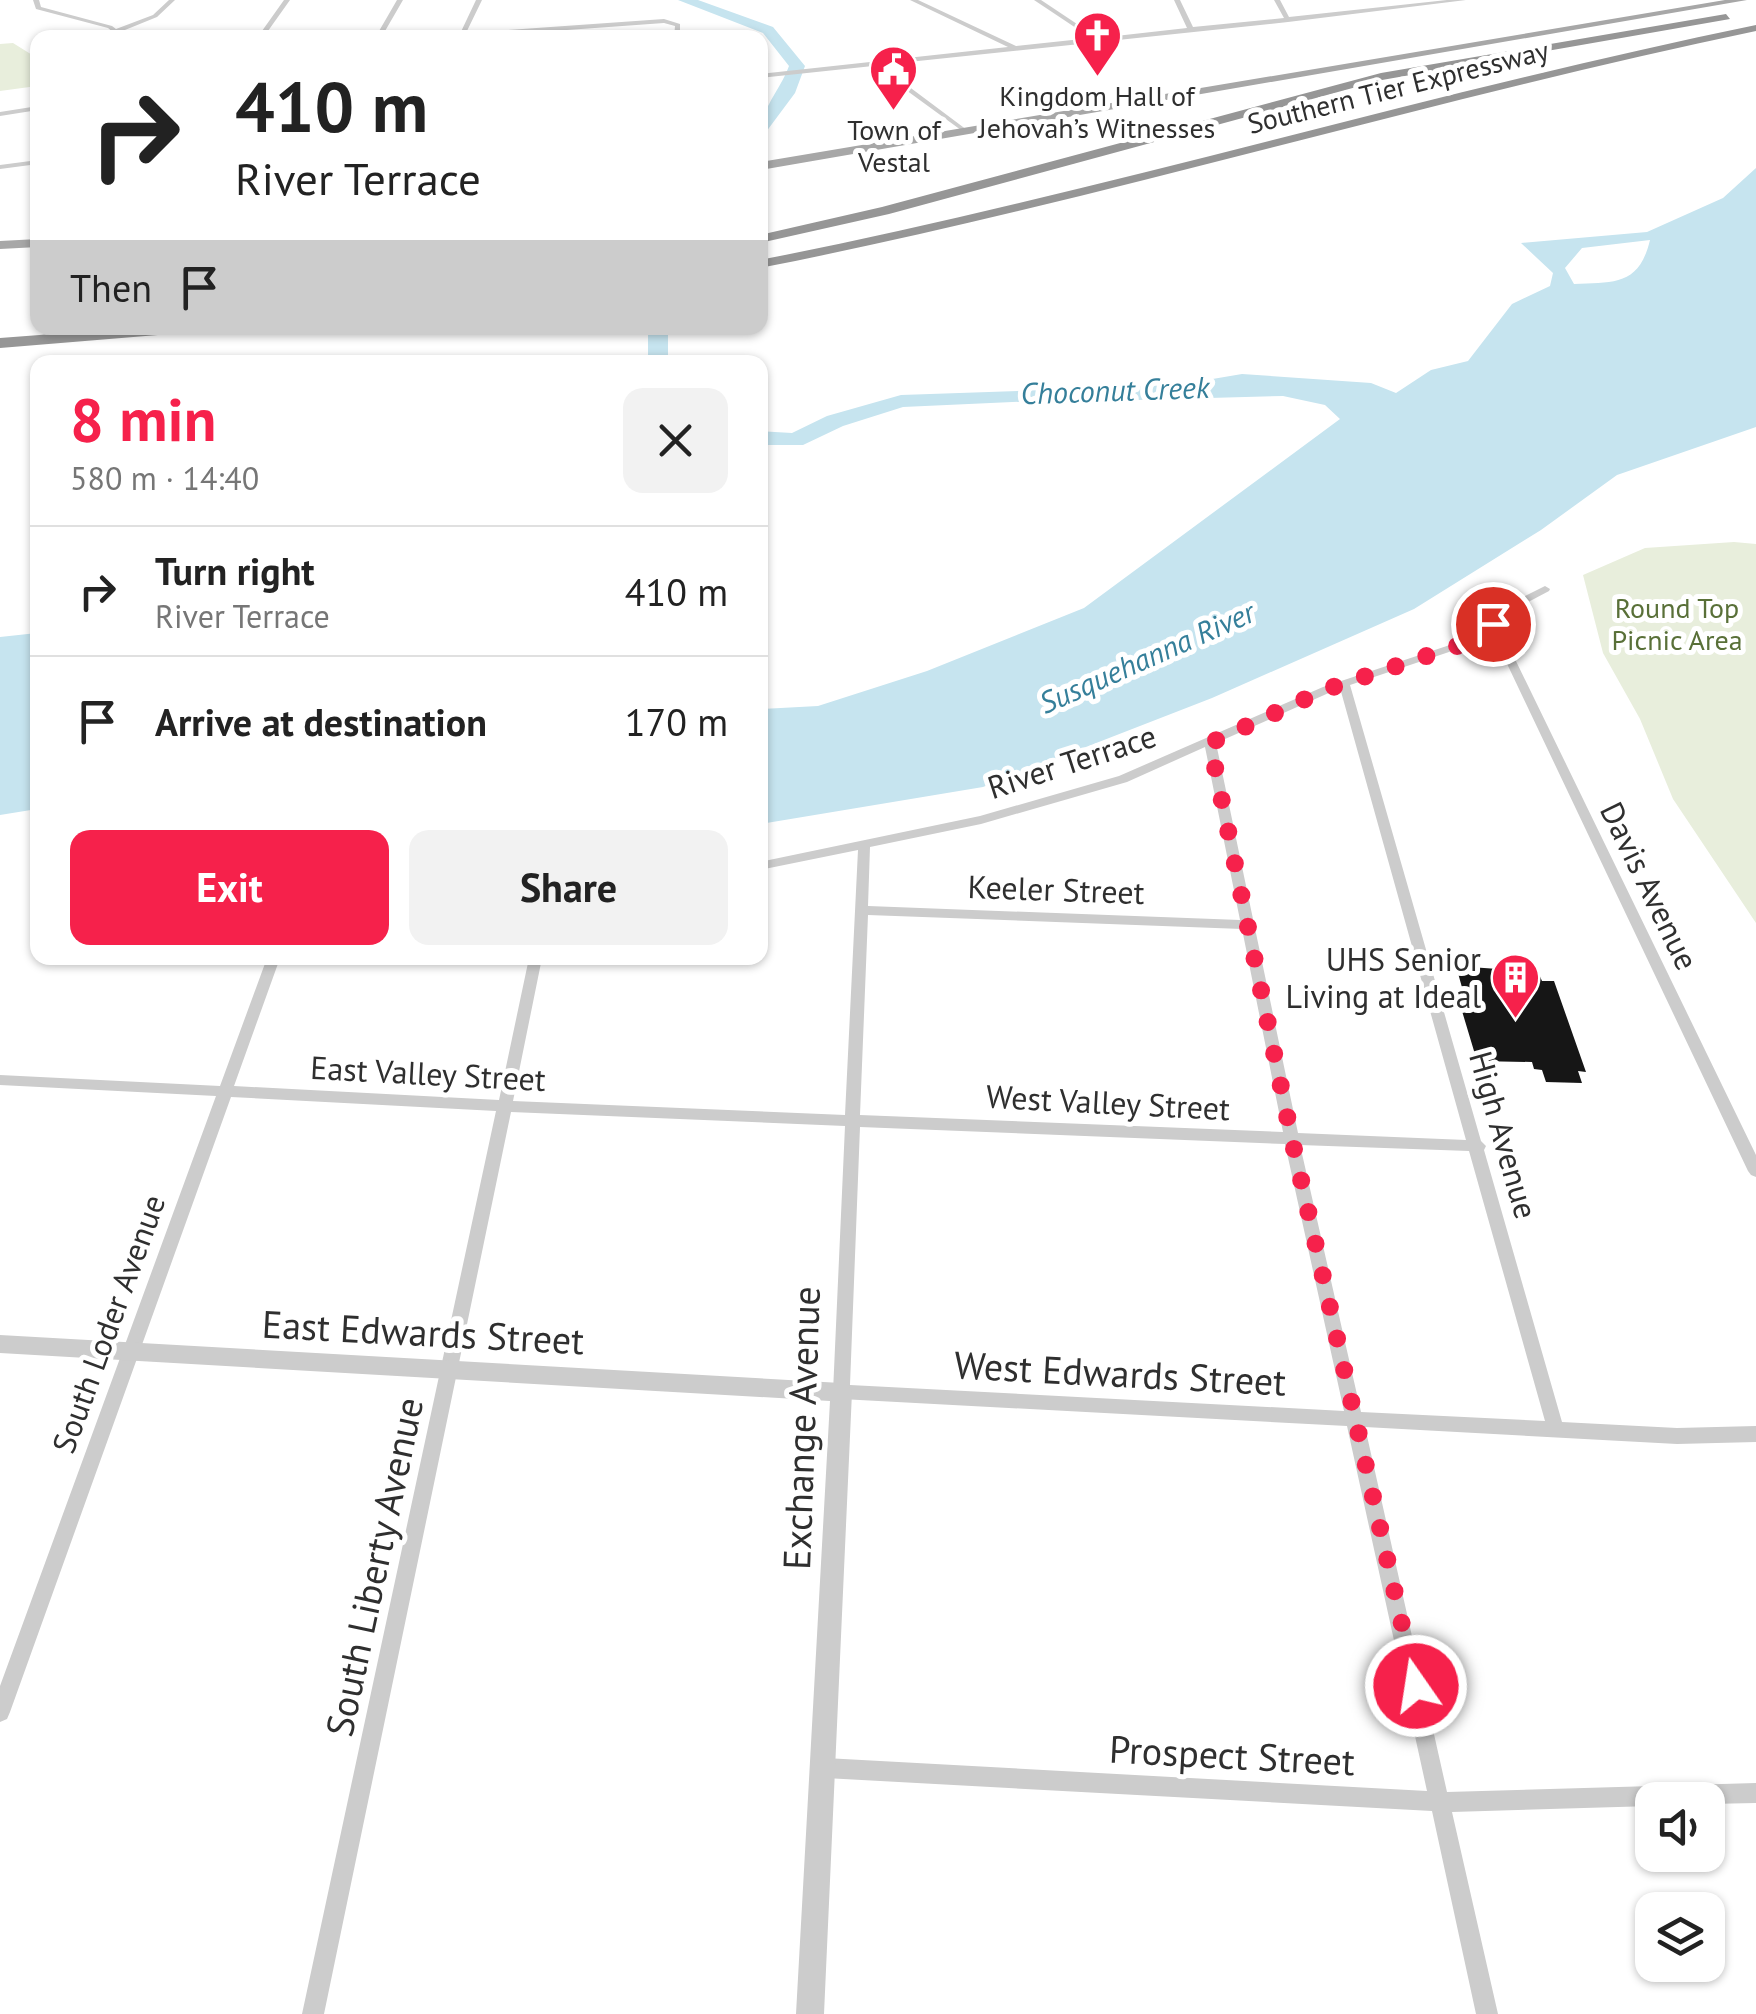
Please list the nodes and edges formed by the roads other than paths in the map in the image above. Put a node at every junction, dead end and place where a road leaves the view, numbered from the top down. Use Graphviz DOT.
graph roads {
  1 [pos="36,0"];
  2 [pos="172,0"];
  3 [pos="287,0"];
  4 [pos="400,0"];
  5 [pos="479,0"];
  6 [pos="913,0"];
  7 [pos="1038,0"];
  8 [pos="1177,0"];
  9 [pos="1277,0"];
  10 [pos="1376,0"];
  11 [pos="1463,0"];
  12 [pos="1704,0"];
  13 [pos="1742,0"];
  14 [pos="1382,9"];
  15 [pos="1756,13"];
  16 [pos="1288,20"];
  17 [pos="1756,28"];
  18 [pos="107,30"];
  19 [pos="128,30"];
  20 [pos="266,30"];
  21 [pos="383,30"];
  22 [pos="465,30"];
  23 [pos="549,30"];
  24 [pos="678,30"];
  25 [pos="1191,30"];
  26 [pos="1098,40"];
  27 [pos="1018,49"];
  28 [pos="875,64"];
  29 [pos="768,75"];
  30 [pos="30,109"];
  31 [pos="0,114"];
  32 [pos="960,128"];
  33 [pos="768,162"];
  34 [pos="30,163"];
  35 [pos="0,167"];
  36 [pos="768,236"];
  37 [pos="30,243"];
  38 [pos="0,244"];
  39 [pos="30,250"];
  40 [pos="0,252"];
  41 [pos="768,262"];
  42 [pos="30,326"];
  43 [pos="0,328"];
  44 [pos="91,335"];
  45 [pos="0,342"];
  46 [pos="1545,589"];
  47 [pos="1493,624"];
  48 [pos="1344,684"];
  49 [pos="1210,743"];
  50 [pos="864,845"];
  51 [pos="768,864"];
  52 [pos="862,910"];
  53 [pos="1249,925"];
  54 [pos="271,965"];
  55 [pos="535,965"];
  56 [pos="0,1080"];
  57 [pos="226,1092"];
  58 [pos="506,1105"];
  59 [pos="853,1120"];
  60 [pos="1292,1140"];
  61 [pos="1479,1146"];
  62 [pos="1756,1171"];
  63 [pos="0,1344"];
  64 [pos="131,1352"];
  65 [pos="450,1369"];
  66 [pos="841,1392"];
  67 [pos="1354,1418"];
  68 [pos="1556,1430"];
  69 [pos="1756,1434"];
  70 [pos="2,1698"];
  71 [pos="826,1768"];
  72 [pos="1756,1793"];
  73 [pos="1442,1802"];
  74 [pos="313,2014"];
  75 [pos="810,2014"];
  76 [pos="1487,2014"];
  1 -- 18 [label="street"];
  2 -- 19 [label="street"];
  3 -- 20 [label="street"];
  4 -- 21 [label="street"];
  5 -- 22 [label="street"];
  6 -- 27 [label="street"];
  7 -- 26 [label="street"];
  8 -- 25 [label="street"];
  9 -- 16 [label="street"];
  10 -- 14 [label="street"];
  11 -- 14 [label="street"];
  12 -- 32 [label="main road"];
  13 -- 32 [label="main road"];
  14 -- 16 [label="street"];
  15 -- 36 [label="highway, Southern Tier Expressway"];
  16 -- 25 [label="street"];
  17 -- 41 [label="highway, Southern Tier Expressway"];
  23 -- 24 [label="street"];
  25 -- 26 [label="street"];
  26 -- 27 [label="street"];
  27 -- 28 [label="street"];
  28 -- 29 [label="street"];
  28 -- 32 [label="street"];
  30 -- 31 [label="street"];
  32 -- 33 [label="main road"];
  34 -- 35 [label="street"];
  37 -- 38 [label="main road"];
  39 -- 40 [label="main road"];
  42 -- 43 [label="highway"];
  44 -- 45 [label="highway"];
  46 -- 47 [label="street, River Terrace"];
  47 -- 48 [label="street, River Terrace"];
  47 -- 62 [label="street, Davis Avenue"];
  48 -- 49 [label="street, River Terrace"];
  48 -- 61 [label="street, High Avenue"];
  49 -- 50 [label="street, River Terrace"];
  49 -- 53 [label="street"];
  50 -- 51 [label="street, River Terrace"];
  50 -- 52 [label="street, Exchange Avenue"];
  52 -- 53 [label="street, Keeler Street"];
  52 -- 59 [label="street, Exchange Avenue"];
  53 -- 60 [label="street"];
  54 -- 57 [label="street, South Loder Avenue"];
  55 -- 58 [label="street, South Liberty Avenue"];
  56 -- 57 [label="street, East Valley Street"];
  57 -- 58 [label="street, East Valley Street"];
  57 -- 64 [label="street, South Loder Avenue"];
  58 -- 59 [label="street, East Valley Street"];
  58 -- 65 [label="street, South Liberty Avenue"];
  59 -- 60 [label="street, West Valley Street"];
  59 -- 66 [label="street, Exchange Avenue"];
  60 -- 61 [label="street, West Valley Street"];
  60 -- 67 [label="street"];
  61 -- 68 [label="street, High Avenue"];
  63 -- 64 [label="street, East Edwards Street"];
  64 -- 65 [label="street, East Edwards Street"];
  64 -- 70 [label="street, South Loder Avenue"];
  65 -- 66 [label="street, East Edwards Street"];
  65 -- 74 [label="street, South Liberty Avenue"];
  66 -- 67 [label="street, West Edwards Street"];
  66 -- 71 [label="street, Exchange Avenue"];
  67 -- 68 [label="street, West Edwards Street"];
  67 -- 73 [label="street"];
  68 -- 69 [label="street, West Edwards Street"];
  71 -- 73 [label="street, Prospect Street"];
  71 -- 75 [label="street, Exchange Avenue"];
  72 -- 73 [label="street, Prospect Street"];
  73 -- 76 [label="street"];
}
